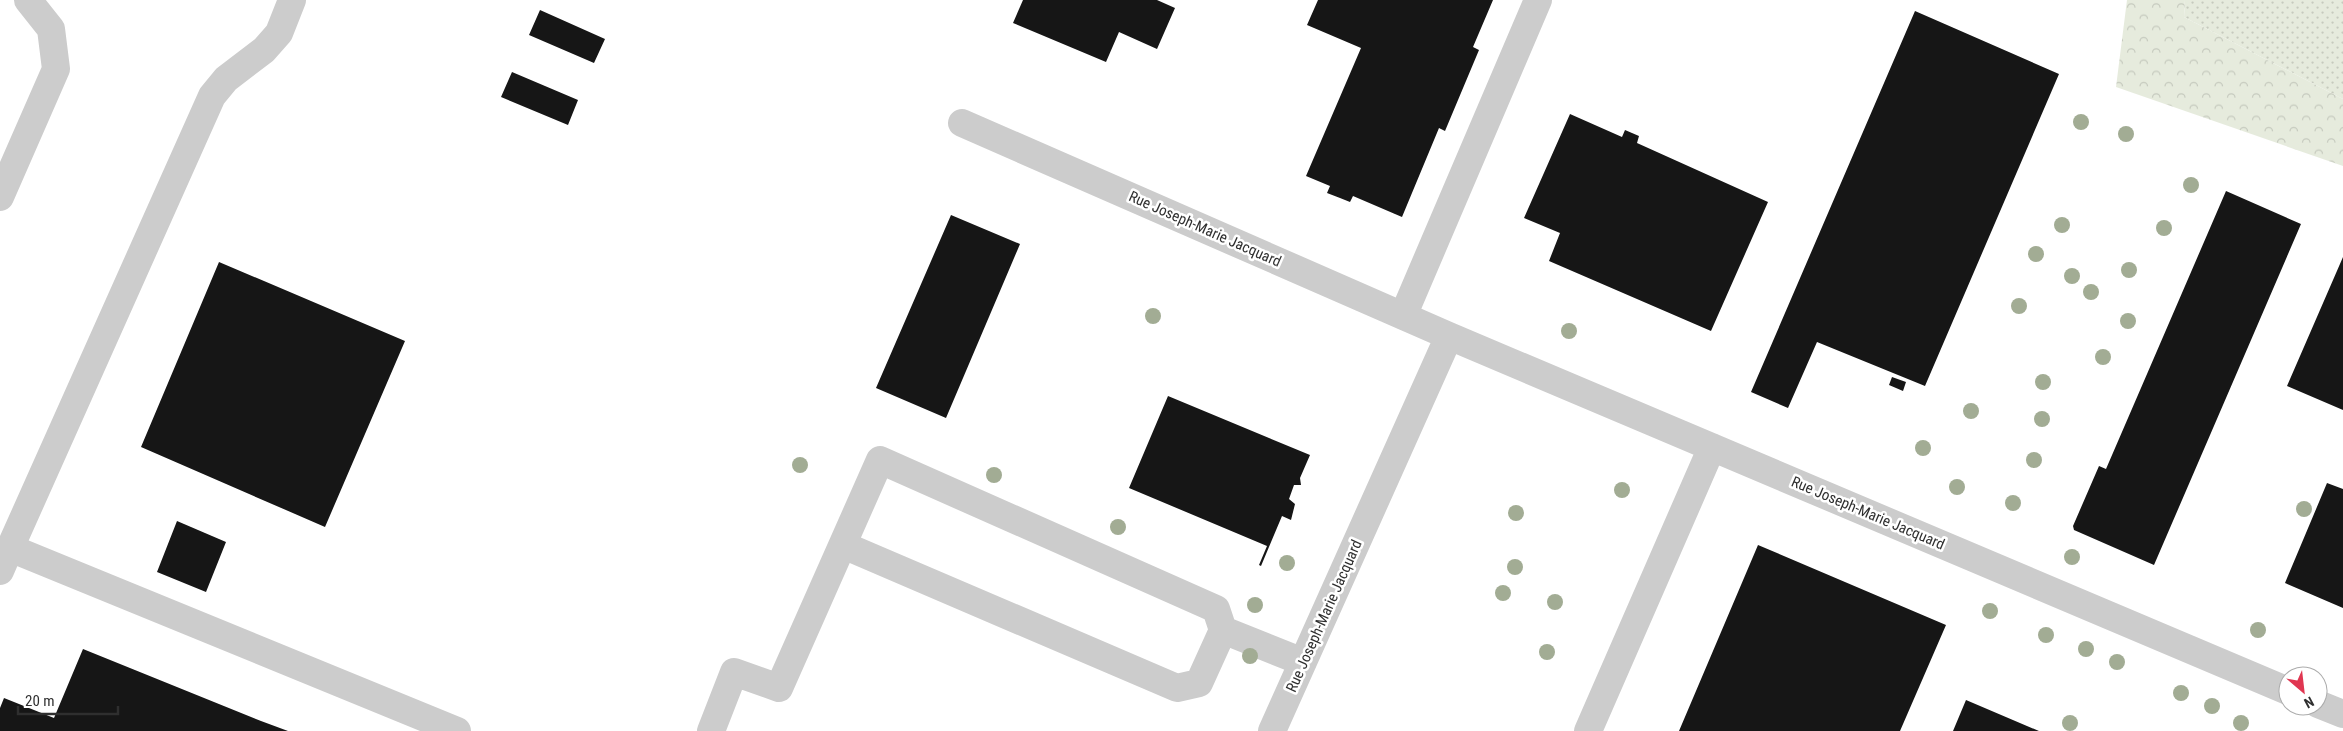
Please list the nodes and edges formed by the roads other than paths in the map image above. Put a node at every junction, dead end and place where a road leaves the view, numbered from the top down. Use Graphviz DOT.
graph roads {
  1 [pos="28,0"];
  2 [pos="292,0"];
  3 [pos="1538,0"];
  4 [pos="962,123"];
  5 [pos="0,197"];
  6 [pos="1403,316"];
  7 [pos="1449,336"];
  8 [pos="1712,447"];
  9 [pos="843,545"];
  10 [pos="5,560"];
  11 [pos="1223,630"];
  12 [pos="1303,662"];
  13 [pos="2278,687"];
  14 [pos="2328,708"];
  15 [pos="2343,714"];
  16 [pos="457,731"];
  17 [pos="711,731"];
  18 [pos="1272,731"];
  19 [pos="1588,731"];
  1 -- 5 [label="street"];
  2 -- 10 [label="street"];
  3 -- 6 [label="street"];
  4 -- 6 [label="street, Rue Joseph-Marie Jacquard"];
  6 -- 7 [label="street, Rue Joseph-Marie Jacquard"];
  7 -- 8 [label="street, Rue Joseph-Marie Jacquard"];
  7 -- 12 [label="street, Rue Joseph-Marie Jacquard"];
  8 -- 13 [label="street, Rue Joseph-Marie Jacquard"];
  8 -- 19 [label="street"];
  9 -- 11 [label="street"];
  9 -- 11 [label="street"];
  9 -- 17 [label="street"];
  10 -- 16 [label="street"];
  11 -- 12 [label="street"];
  12 -- 18 [label="street, Rue Joseph-Marie Jacquard"];
  14 -- 15 [label="street"];
}
